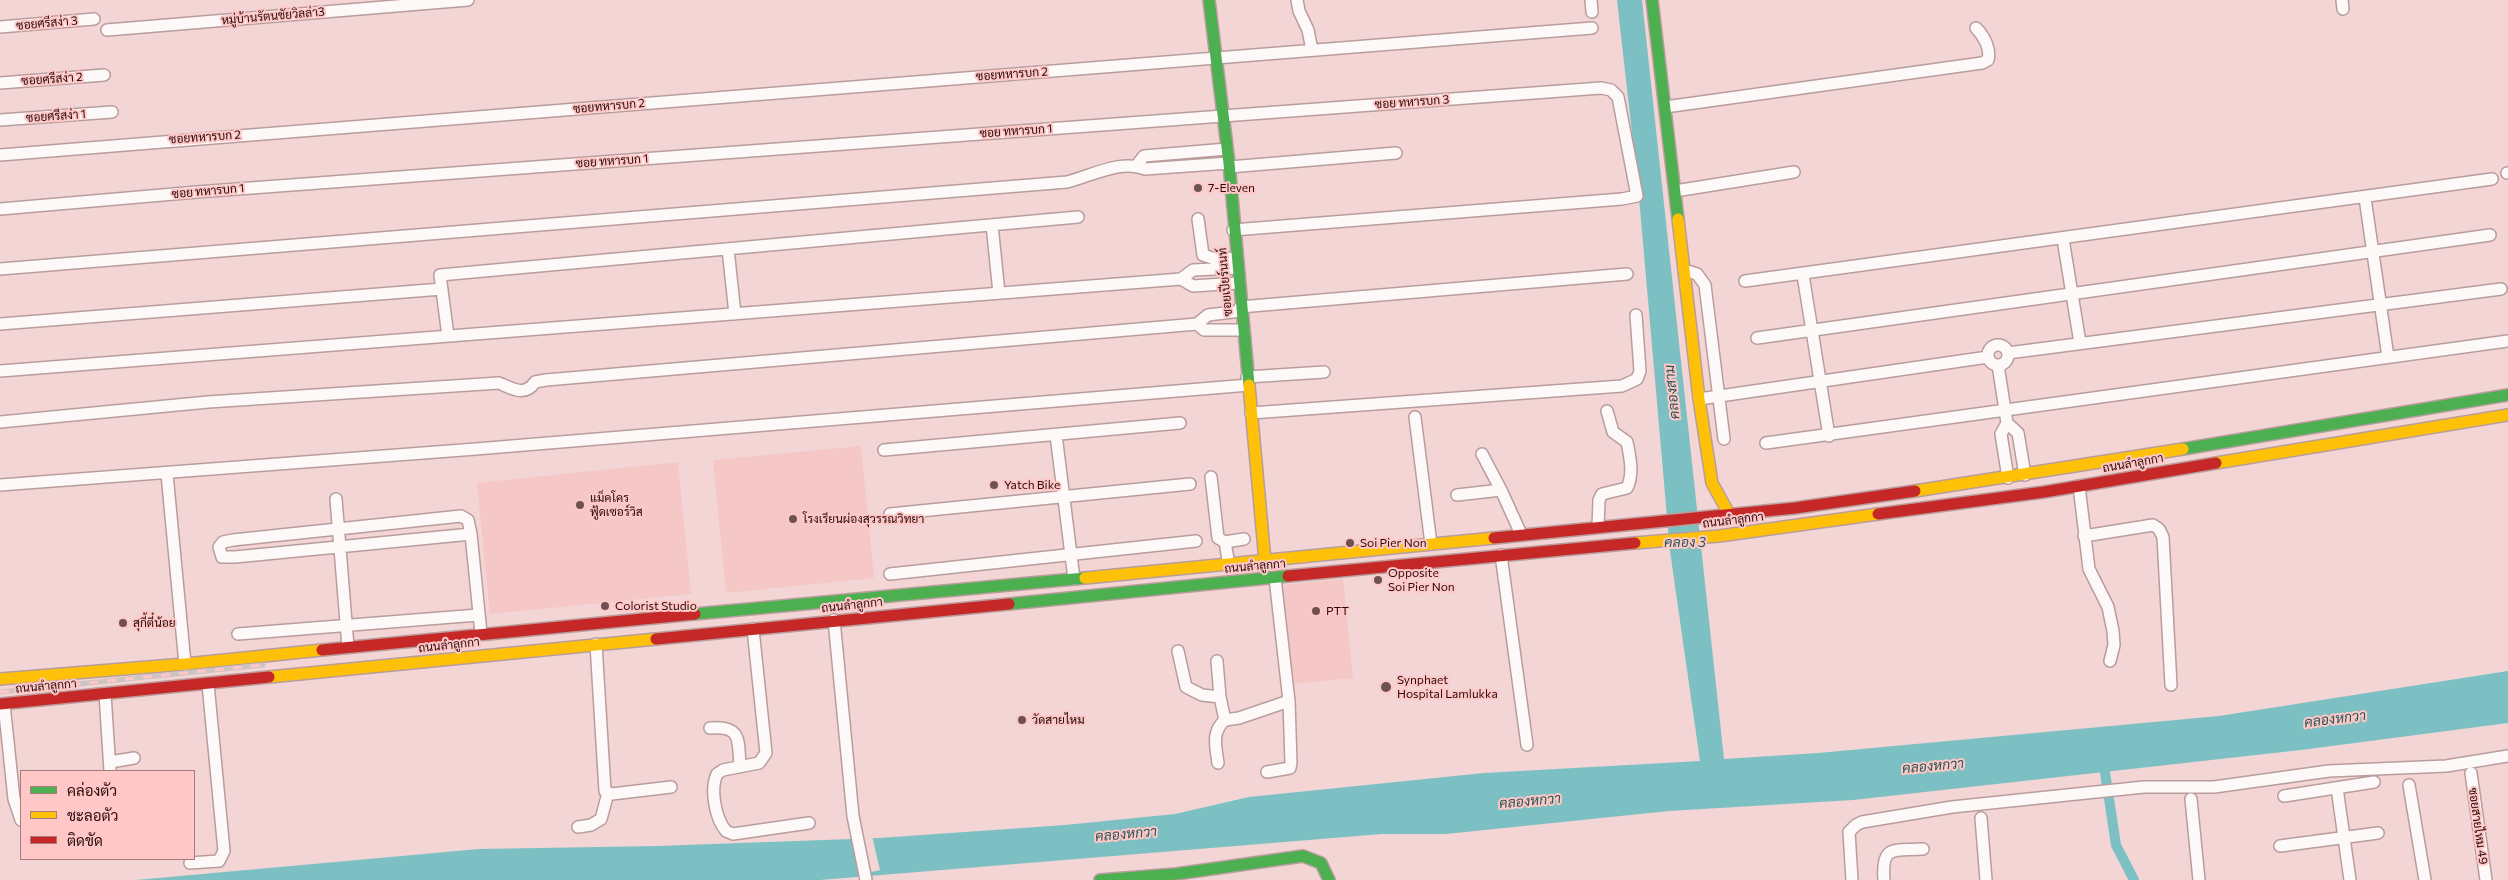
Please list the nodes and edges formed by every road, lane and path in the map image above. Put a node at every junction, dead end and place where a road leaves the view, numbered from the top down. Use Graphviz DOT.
graph roads {
  1 [pos="468,0"];
  2 [pos="1209,0"];
  3 [pos="1297,0"];
  4 [pos="1652,0"];
  5 [pos="94,19"];
  6 [pos="0,28"];
  7 [pos="1592,28"];
  8 [pos="1976,28"];
  9 [pos="107,30"];
  10 [pos="1312,50"];
  11 [pos="1218,59"];
  12 [pos="104,75"];
  13 [pos="0,83"];
  14 [pos="1666,107"];
  15 [pos="112,112"];
  16 [pos="1224,116"];
  17 [pos="0,120"];
  18 [pos="1228,149"];
  19 [pos="1396,153"];
  20 [pos="0,155"];
  21 [pos="1137,165"];
  22 [pos="1229,165"];
  23 [pos="1794,172"];
  24 [pos="2492,179"];
  25 [pos="1675,191"];
  26 [pos="2365,198"];
  27 [pos="0,209"];
  28 [pos="1078,217"];
  29 [pos="1198,219"];
  30 [pos="992,224"];
  31 [pos="1233,230"];
  32 [pos="2490,235"];
  33 [pos="2063,239"];
  34 [pos="728,249"];
  35 [pos="2373,251"];
  36 [pos="1237,263"];
  37 [pos="0,269"];
  38 [pos="1684,270"];
  39 [pos="1626,274"];
  40 [pos="1803,274"];
  41 [pos="1182,279"];
  42 [pos="1745,281"];
  43 [pos="1238,283"];
  44 [pos="442,289"];
  45 [pos="2501,289"];
  46 [pos="999,293"];
  47 [pos="2072,293"];
  48 [pos="2381,303"];
  49 [pos="1241,309"];
  50 [pos="735,314"];
  51 [pos="1636,315"];
  52 [pos="0,324"];
  53 [pos="1197,324"];
  54 [pos="1812,329"];
  55 [pos="1244,330"];
  56 [pos="448,336"];
  57 [pos="1756,338"];
  58 [pos="2508,341"];
  59 [pos="2080,344"];
  60 [pos="2008,353"];
  61 [pos="1988,357"];
  62 [pos="2388,357"];
  63 [pos="1998,365"];
  64 [pos="0,371"];
  65 [pos="1324,372"];
  66 [pos="1248,381"];
  67 [pos="1821,383"];
  68 [pos="2508,395"];
  69 [pos="1719,396"];
  70 [pos="1699,399"];
  71 [pos="2005,409"];
  72 [pos="1607,411"];
  73 [pos="1251,413"];
  74 [pos="2508,416"];
  75 [pos="1415,417"];
  76 [pos="0,422"];
  77 [pos="1180,423"];
  78 [pos="2007,423"];
  79 [pos="1056,435"];
  80 [pos="1830,436"];
  81 [pos="1724,439"];
  82 [pos="1766,443"];
  83 [pos="884,450"];
  84 [pos="1482,454"];
  85 [pos="167,474"];
  86 [pos="2025,476"];
  87 [pos="1211,477"];
  88 [pos="2008,478"];
  89 [pos="1190,484"];
  90 [pos="0,485"];
  91 [pos="2079,486"];
  92 [pos="1501,490"];
  93 [pos="1065,495"];
  94 [pos="1457,495"];
  95 [pos="336,498"];
  96 [pos="890,514"];
  97 [pos="1729,514"];
  98 [pos="401,522"];
  99 [pos="1598,527"];
  100 [pos="338,529"];
  101 [pos="471,534"];
  102 [pos="1521,534"];
  103 [pos="266,536"];
  104 [pos="2084,536"];
  105 [pos="1244,539"];
  106 [pos="403,541"];
  107 [pos="1196,542"];
  108 [pos="1226,542"];
  109 [pos="1431,544"];
  110 [pos="340,547"];
  111 [pos="269,554"];
  112 [pos="1071,554"];
  113 [pos="1501,554"];
  114 [pos="1265,561"];
  115 [pos="1229,565"];
  116 [pos="890,574"];
  117 [pos="1275,578"];
  118 [pos="1074,579"];
  119 [pos="1014,585"];
  120 [pos="1018,603"];
  121 [pos="478,615"];
  122 [pos="834,620"];
  123 [pos="346,624"];
  124 [pos="753,629"];
  125 [pos="481,633"];
  126 [pos="238,634"];
  127 [pos="596,644"];
  128 [pos="348,647"];
  129 [pos="1178,652"];
  130 [pos="2110,660"];
  131 [pos="1217,661"];
  132 [pos="185,664"];
  133 [pos="0,678"];
  134 [pos="208,684"];
  135 [pos="2171,685"];
  136 [pos="104,694"];
  137 [pos="1220,697"];
  138 [pos="1289,700"];
  139 [pos="2,704"];
  140 [pos="1225,720"];
  141 [pos="710,728"];
  142 [pos="1527,745"];
  143 [pos="2508,756"];
  144 [pos="134,758"];
  145 [pos="1218,763"];
  146 [pos="110,766"];
  147 [pos="740,766"];
  148 [pos="1267,772"];
  149 [pos="2471,773"];
  150 [pos="2374,782"];
  151 [pos="2409,785"];
  152 [pos="670,788"];
  153 [pos="2337,788"];
  154 [pos="608,793"];
  155 [pos="2284,796"];
  156 [pos="2191,800"];
  157 [pos="20,817"];
  158 [pos="1981,818"];
  159 [pos="809,823"];
  160 [pos="578,826"];
  161 [pos="2378,833"];
  162 [pos="2343,837"];
  163 [pos="2280,846"];
  164 [pos="1924,849"];
  165 [pos="1322,862"];
  166 [pos="190,863"];
  167 [pos="866,879"];
  168 [pos="1100,880"];
  169 [pos="1318,880"];
  170 [pos="1329,880"];
  171 [pos="1852,880"];
  172 [pos="1884,880"];
  173 [pos="1986,880"];
  174 [pos="2199,880"];
  175 [pos="2350,880"];
  176 [pos="2424,880"];
  177 [pos="2486,880"];
  1 -- 9 [label="street, หมู่บ้านรัตนชัยวิลล่า3"];
  2 -- 11 [label="main road, ซอยเปียร์นนท์"];
  3 -- 10 [label="street"];
  4 -- 14 [label="main road"];
  5 -- 6 [label="street, ซอยศรีสง่า 3"];
  7 -- 10 [label="street, ซอยทหารบก 2"];
  8 -- 14 [label="street"];
  10 -- 11 [label="street, ซอยทหารบก 2"];
  11 -- 16 [label="main road, ซอยเปียร์นนท์"];
  11 -- 20 [label="street, ซอยทหารบก 2"];
  12 -- 13 [label="street, ซอยศรีสง่า 2"];
  14 -- 25 [label="main road"];
  15 -- 17 [label="street, ซอยศรีสง่า 1"];
  16 -- 18 [label="main road, ซอยเปียร์นนท์"];
  16 -- 27 [label="street, ซอย ทหารบก 1"];
  16 -- 31 [label="street, ซอย ทหารบก 3"];
  18 -- 21 [label="street"];
  18 -- 22 [label="main road, ซอยเปียร์นนท์"];
  19 -- 22 [label="street"];
  21 -- 22 [label="street"];
  21 -- 37 [label="street"];
  22 -- 31 [label="main road, ซอยเปียร์นนท์"];
  23 -- 25 [label="street"];
  24 -- 26 [label="street"];
  25 -- 38 [label="main road"];
  26 -- 33 [label="street"];
  26 -- 35 [label="street"];
  28 -- 30 [label="street"];
  29 -- 36 [label="street"];
  30 -- 34 [label="street"];
  30 -- 46 [label="street"];
  31 -- 36 [label="main road, ซอยเปียร์นนท์"];
  32 -- 35 [label="street"];
  33 -- 40 [label="street"];
  33 -- 47 [label="street"];
  34 -- 44 [label="street"];
  34 -- 50 [label="street"];
  35 -- 47 [label="street"];
  35 -- 48 [label="street"];
  36 -- 41 [label="street"];
  36 -- 43 [label="main road, ซอยเปียร์นนท์"];
  38 -- 69 [label="street"];
  38 -- 70 [label="main road"];
  39 -- 49 [label="street"];
  40 -- 42 [label="street"];
  40 -- 54 [label="street"];
  41 -- 43 [label="street"];
  41 -- 46 [label="street"];
  43 -- 49 [label="main road, ซอยเปียร์นนท์"];
  44 -- 52 [label="street"];
  44 -- 56 [label="street"];
  45 -- 48 [label="street"];
  46 -- 50 [label="street"];
  47 -- 54 [label="street"];
  47 -- 59 [label="street"];
  48 -- 59 [label="street"];
  48 -- 62 [label="street"];
  49 -- 53 [label="street"];
  49 -- 55 [label="main road, ซอยเปียร์นนท์"];
  50 -- 56 [label="street"];
  51 -- 73 [label="street"];
  53 -- 55 [label="street"];
  53 -- 76 [label="street"];
  54 -- 57 [label="street"];
  54 -- 67 [label="street"];
  55 -- 66 [label="main road, ซอยเปียร์นนท์"];
  56 -- 64 [label="street"];
  58 -- 62 [label="street"];
  59 -- 60 [label="street"];
  60 -- 61 [label="street"];
  60 -- 63 [label="street"];
  61 -- 63 [label="street"];
  61 -- 67 [label="street"];
  62 -- 71 [label="street"];
  63 -- 71 [label="street"];
  65 -- 66 [label="street"];
  66 -- 73 [label="main road, ซอยเปียร์นนท์"];
  66 -- 85 [label="street"];
  67 -- 69 [label="street"];
  67 -- 80 [label="street"];
  68 -- 86 [label="main road, ถนนลำลูกกา"];
  69 -- 70 [label="street"];
  69 -- 81 [label="street"];
  70 -- 97 [label="main road"];
  71 -- 78 [label="street"];
  71 -- 80 [label="street"];
  72 -- 99 [label="street"];
  73 -- 114 [label="main road, ซอยเปียร์นนท์"];
  74 -- 91 [label="main road, ถนนลำลูกกา"];
  75 -- 109 [label="street"];
  77 -- 79 [label="street"];
  78 -- 86 [label="street"];
  78 -- 88 [label="street"];
  79 -- 83 [label="street"];
  79 -- 93 [label="street"];
  80 -- 82 [label="street"];
  84 -- 92 [label="street"];
  85 -- 90 [label="street"];
  85 -- 132 [label="street"];
  86 -- 88 [label="main road, ถนนลำลูกกา"];
  87 -- 108 [label="street"];
  88 -- 97 [label="main road, ถนนลำลูกกา"];
  89 -- 93 [label="street"];
  91 -- 104 [label="street"];
  91 -- 113 [label="main road, ถนนลำลูกกา"];
  92 -- 94 [label="street"];
  92 -- 102 [label="street"];
  93 -- 96 [label="street"];
  93 -- 112 [label="street"];
  95 -- 100 [label="street"];
  97 -- 99 [label="main road, ถนนลำลูกกา"];
  98 -- 100 [label="street"];
  98 -- 101 [label="street"];
  98 -- 106 [label="street"];
  99 -- 102 [label="main road, ถนนลำลูกกา"];
  100 -- 103 [label="street"];
  100 -- 110 [label="street"];
  101 -- 106 [label="street"];
  101 -- 121 [label="street"];
  102 -- 109 [label="main road, ถนนลำลูกกา"];
  103 -- 111 [label="street"];
  103 -- 111 [label="street"];
  104 -- 130 [label="street"];
  104 -- 135 [label="street"];
  105 -- 108 [label="street"];
  106 -- 110 [label="street"];
  107 -- 112 [label="street"];
  108 -- 115 [label="street"];
  109 -- 114 [label="main road, ถนนลำลูกกา"];
  110 -- 111 [label="street"];
  110 -- 123 [label="street"];
  112 -- 116 [label="street"];
  112 -- 118 [label="street"];
  113 -- 117 [label="main road, ถนนลำลูกกา"];
  113 -- 142 [label="street"];
  114 -- 115 [label="main road, ถนนลำลูกกา"];
  115 -- 118 [label="main road, ถนนลำลูกกา"];
  117 -- 120 [label="main road, ถนนลำลูกกา"];
  117 -- 138 [label="street"];
  118 -- 119 [label="main road, ถนนลำลูกกา"];
  119 -- 120 [label="main road"];
  119 -- 125 [label="main road, ถนนลำลูกกา"];
  120 -- 122 [label="main road, ถนนลำลูกกา"];
  121 -- 123 [label="street"];
  121 -- 125 [label="street"];
  122 -- 124 [label="main road, ถนนลำลูกกา"];
  122 -- 167 [label="street"];
  123 -- 126 [label="street"];
  123 -- 128 [label="street"];
  124 -- 127 [label="main road, ถนนลำลูกกา"];
  124 -- 147 [label="street"];
  125 -- 128 [label="main road, ถนนลำลูกกา"];
  127 -- 134 [label="main road, ถนนลำลูกกา"];
  127 -- 154 [label="street"];
  128 -- 132 [label="main road, ถนนลำลูกกา"];
  129 -- 137 [label="street"];
  131 -- 137 [label="street"];
  132 -- 133 [label="main road, ถนนลำลูกกา"];
  134 -- 136 [label="main road, ถนนลำลูกกา"];
  134 -- 166 [label="street"];
  136 -- 139 [label="main road, ถนนลำลูกกา"];
  136 -- 146 [label="street"];
  137 -- 140 [label="street"];
  138 -- 140 [label="street"];
  138 -- 148 [label="street"];
  139 -- 157 [label="street"];
  140 -- 145 [label="street"];
  141 -- 147 [label="street"];
  143 -- 171 [label="street"];
  144 -- 146 [label="street"];
  147 -- 159 [label="street"];
  149 -- 177 [label="street, ซอยสายไหม 49"];
  150 -- 153 [label="street"];
  151 -- 176 [label="street"];
  152 -- 154 [label="street"];
  153 -- 155 [label="street"];
  153 -- 162 [label="street"];
  154 -- 160 [label="street"];
  156 -- 174 [label="street"];
  158 -- 173 [label="street"];
  161 -- 162 [label="street"];
  162 -- 163 [label="street"];
  162 -- 175 [label="street"];
  164 -- 172 [label="street"];
  165 -- 168 [label="main road"];
  165 -- 169 [label="main road"];
  165 -- 170 [label="main road"];
}
